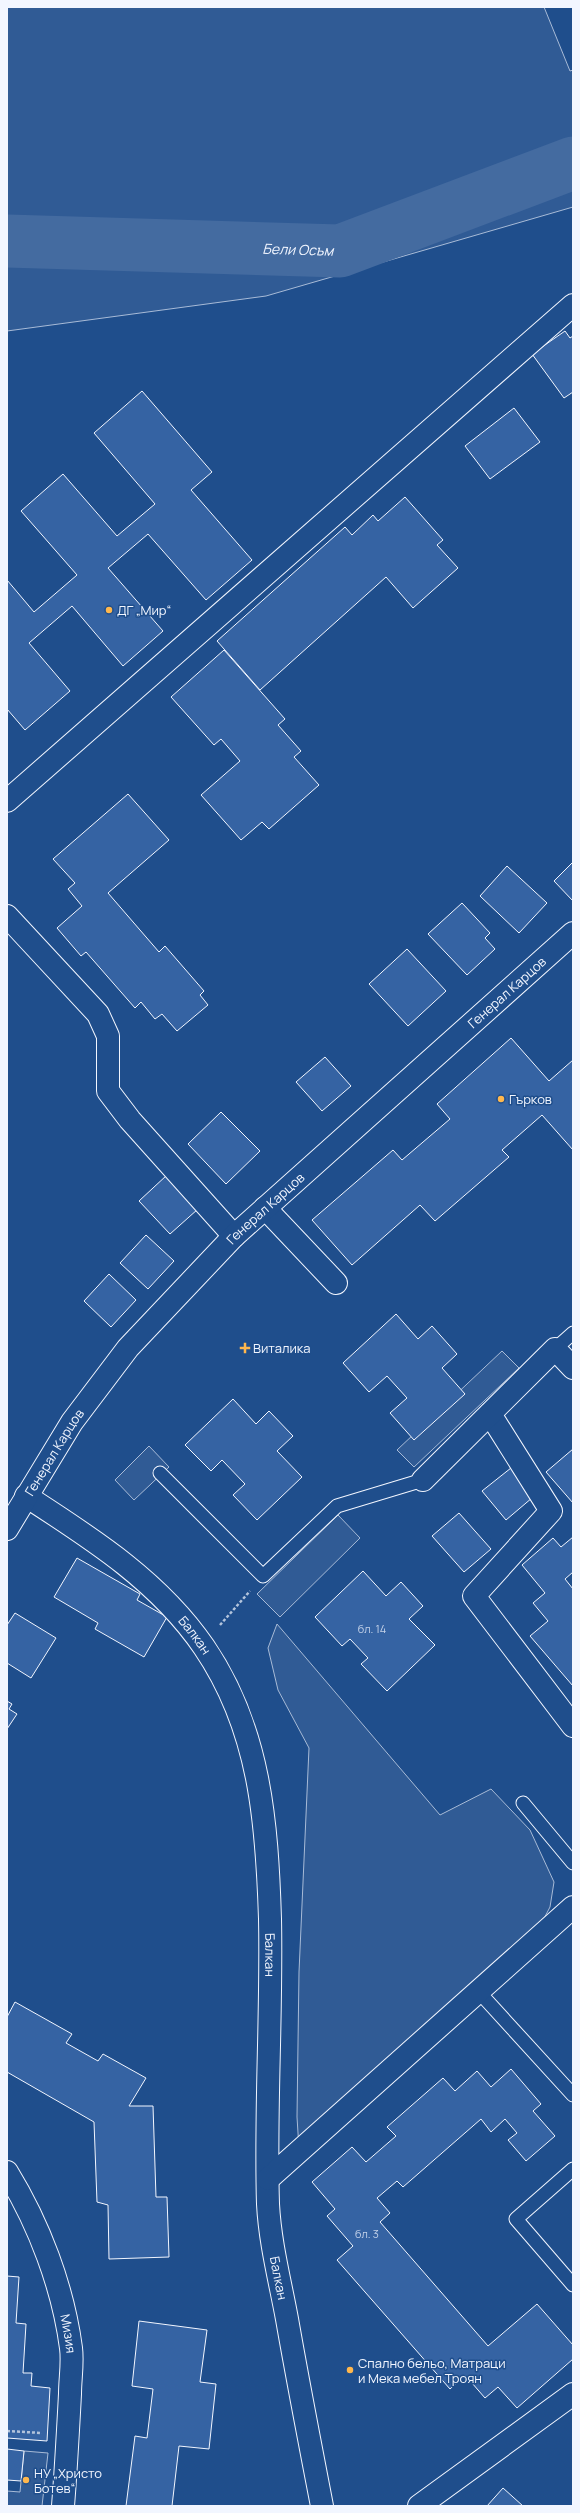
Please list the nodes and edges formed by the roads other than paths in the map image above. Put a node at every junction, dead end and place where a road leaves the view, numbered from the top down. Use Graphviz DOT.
graph roads {
  1 [pos="573,304"];
  2 [pos="7,801"];
  3 [pos="7,916"];
  4 [pos="573,933"];
  5 [pos="265,1208"];
  6 [pos="234,1236"];
  7 [pos="336,1283"];
  8 [pos="573,1333"];
  9 [pos="555,1349"];
  10 [pos="573,1368"];
  11 [pos="490,1414"];
  12 [pos="160,1472"];
  13 [pos="423,1480"];
  14 [pos="26,1496"];
  15 [pos="7,1529"];
  16 [pos="573,1726"];
  17 [pos="523,1803"];
  18 [pos="573,1863"];
  19 [pos="573,1907"];
  20 [pos="479,1992"];
  21 [pos="573,2095"];
  22 [pos="573,2168"];
  23 [pos="7,2172"];
  24 [pos="268,2179"];
  25 [pos="573,2285"];
  26 [pos="573,2394"];
  27 [pos="63,2506"];
  28 [pos="322,2506"];
  29 [pos="419,2506"];
  1 -- 2 [label="street"];
  3 -- 6 [label="street"];
  4 -- 5 [label="street, Генерал Карцов"];
  5 -- 6 [label="street, Генерал Карцов"];
  5 -- 7 [label="street"];
  6 -- 14 [label="street, Генерал Карцов"];
  8 -- 9 [label="lane"];
  9 -- 10 [label="street"];
  9 -- 11 [label="street"];
  11 -- 13 [label="street"];
  11 -- 16 [label="street"];
  12 -- 13 [label="lane"];
  14 -- 15 [label="street, Генерал Карцов"];
  14 -- 24 [label="street, Балкан"];
  17 -- 18 [label="lane"];
  19 -- 20 [label="street"];
  20 -- 21 [label="lane"];
  20 -- 24 [label="street"];
  22 -- 25 [label="lane"];
  23 -- 27 [label="street, Мизия"];
  24 -- 28 [label="street, Балкан"];
  26 -- 29 [label="street"];
}
